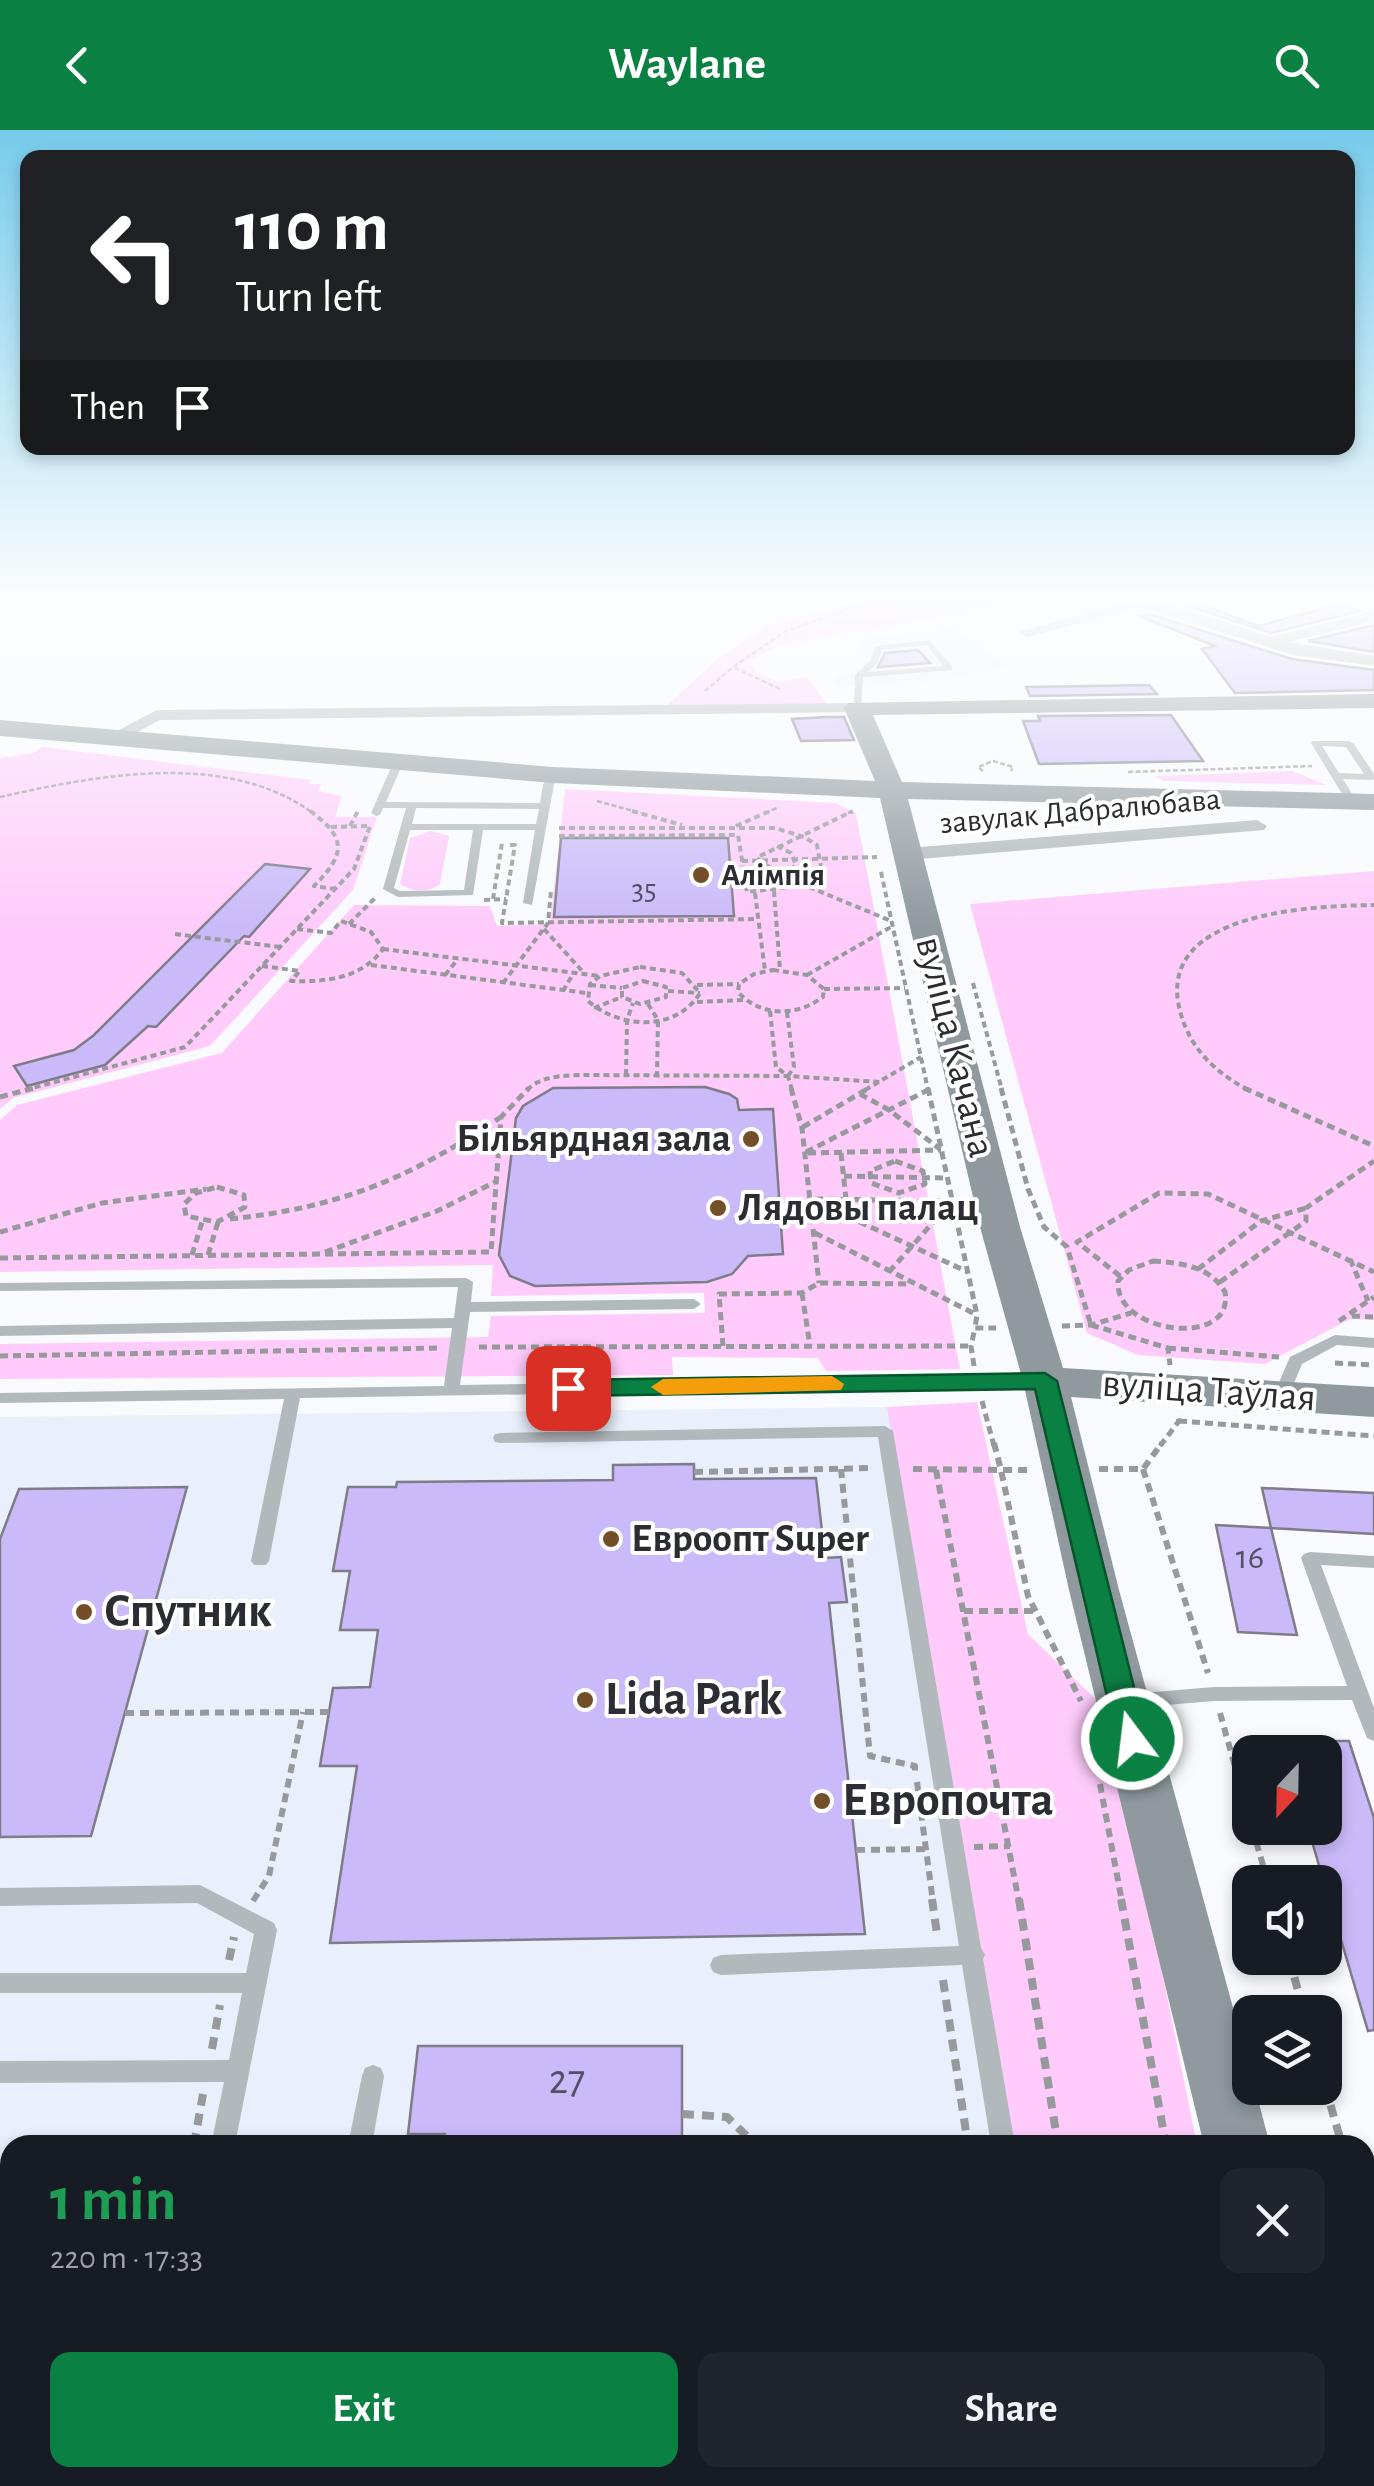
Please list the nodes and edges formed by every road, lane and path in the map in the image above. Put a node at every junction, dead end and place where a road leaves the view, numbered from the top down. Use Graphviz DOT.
graph roads {
  1 [pos="818,706"];
  2 [pos="1009,706"];
  3 [pos="823,708"];
  4 [pos="857,708"];
  5 [pos="0,728"];
  6 [pos="112,738"];
  7 [pos="398,763"];
  8 [pos="1330,766"];
  9 [pos="1120,772"];
  10 [pos="992,774"];
  11 [pos="1022,774"];
  12 [pos="554,775"];
  13 [pos="1337,776"];
  14 [pos="892,790"];
  15 [pos="0,796"];
  16 [pos="597,801"];
  17 [pos="760,801"];
  18 [pos="774,802"];
  19 [pos="1363,802"];
  20 [pos="788,803"];
  21 [pos="412,806"];
  22 [pos="546,806"];
  23 [pos="774,809"];
  24 [pos="856,810"];
  25 [pos="760,815"];
  26 [pos="542,826"];
  27 [pos="1257,826"];
  28 [pos="330,827"];
  29 [pos="406,827"];
  30 [pos="691,827"];
  31 [pos="734,827"];
  32 [pos="761,827"];
  33 [pos="478,828"];
  34 [pos="556,828"];
  35 [pos="801,835"];
  36 [pos="556,836"];
  37 [pos="720,836"];
  38 [pos="503,837"];
  39 [pos="515,844"];
  40 [pos="777,846"];
  41 [pos="887,851"];
  42 [pos="757,858"];
  43 [pos="794,858"];
  44 [pos="824,858"];
  45 [pos="742,860"];
  46 [pos="782,876"];
  47 [pos="804,885"];
  48 [pos="335,889"];
  49 [pos="774,891"];
  50 [pos="755,892"];
  51 [pos="494,900"];
  52 [pos="528,903"];
  53 [pos="756,904"];
  54 [pos="1374,906"];
  55 [pos="774,911"];
  56 [pos="758,919"];
  57 [pos="891,924"];
  58 [pos="546,926"];
  59 [pos="776,928"];
  60 [pos="297,929"];
  61 [pos="175,934"];
  62 [pos="760,934"];
  63 [pos="280,947"];
  64 [pos="762,948"];
  65 [pos="383,949"];
  66 [pos="778,954"];
  67 [pos="458,959"];
  68 [pos="369,965"];
  69 [pos="262,966"];
  70 [pos="514,966"];
  71 [pos="641,966"];
  72 [pos="780,970"];
  73 [pos="765,971"];
  74 [pos="573,974"];
  75 [pos="445,975"];
  76 [pos="586,975"];
  77 [pos="807,975"];
  78 [pos="600,976"];
  79 [pos="643,981"];
  80 [pos="503,983"];
  81 [pos="973,983"];
  82 [pos="590,984"];
  83 [pos="739,984"];
  84 [pos="697,985"];
  85 [pos="622,988"];
  86 [pos="905,988"];
  87 [pos="824,989"];
  88 [pos="563,991"];
  89 [pos="668,992"];
  90 [pos="586,993"];
  91 [pos="700,993"];
  92 [pos="622,996"];
  93 [pos="743,1000"];
  94 [pos="697,1002"];
  95 [pos="633,1003"];
  96 [pos="648,1004"];
  97 [pos="594,1008"];
  98 [pos="770,1011"];
  99 [pos="787,1012"];
  100 [pos="628,1020"];
  101 [pos="658,1020"];
  102 [pos="788,1021"];
  103 [pos="772,1028"];
  104 [pos="921,1057"];
  105 [pos="626,1075"];
  106 [pos="657,1076"];
  107 [pos="788,1076"];
  108 [pos="880,1082"];
  109 [pos="928,1090"];
  110 [pos="860,1094"];
  111 [pos="0,1097"];
  112 [pos="889,1110"];
  113 [pos="501,1118"];
  114 [pos="802,1128"];
  115 [pos="1374,1146"];
  116 [pos="941,1150"];
  117 [pos="805,1152"];
  118 [pos="841,1152"];
  119 [pos="1371,1163"];
  120 [pos="844,1176"];
  121 [pos="868,1177"];
  122 [pos="926,1178"];
  123 [pos="948,1178"];
  124 [pos="497,1181"];
  125 [pos="206,1189"];
  126 [pos="810,1199"];
  127 [pos="846,1199"];
  128 [pos="952,1201"];
  129 [pos="1306,1208"];
  130 [pos="230,1219"];
  131 [pos="1262,1219"];
  132 [pos="202,1222"];
  133 [pos="218,1222"];
  134 [pos="0,1232"];
  135 [pos="814,1233"];
  136 [pos="1290,1233"];
  137 [pos="1077,1242"];
  138 [pos="912,1246"];
  139 [pos="1066,1246"];
  140 [pos="321,1254"];
  141 [pos="208,1255"];
  142 [pos="192,1256"];
  143 [pos="0,1258"];
  144 [pos="1350,1259"];
  145 [pos="1198,1269"];
  146 [pos="889,1272"];
  147 [pos="968,1272"];
  148 [pos="1374,1272"];
  149 [pos="1120,1276"];
  150 [pos="1220,1282"];
  151 [pos="819,1283"];
  152 [pos="910,1284"];
  153 [pos="0,1288"];
  154 [pos="802,1293"];
  155 [pos="1368,1301"];
  156 [pos="694,1304"];
  157 [pos="1131,1314"];
  158 [pos="462,1315"];
  159 [pos="977,1315"];
  160 [pos="1349,1316"];
  161 [pos="1374,1317"];
  162 [pos="975,1328"];
  163 [pos="0,1331"];
  164 [pos="1374,1343"];
  165 [pos="723,1346"];
  166 [pos="810,1346"];
  167 [pos="972,1346"];
  168 [pos="457,1348"];
  169 [pos="1168,1348"];
  170 [pos="0,1356"];
  171 [pos="1374,1365"];
  172 [pos="1288,1378"];
  173 [pos="1045,1381"];
  174 [pos="452,1388"];
  175 [pos="293,1392"];
  176 [pos="0,1398"];
  177 [pos="1374,1402"];
  178 [pos="1179,1420"];
  179 [pos="1374,1436"];
  180 [pos="502,1438"];
  181 [pos="1143,1468"];
  182 [pos="841,1469"];
  183 [pos="936,1470"];
  184 [pos="1001,1470"];
  185 [pos="694,1472"];
  186 [pos="769,1478"];
  187 [pos="260,1562"];
  188 [pos="1374,1562"];
  189 [pos="964,1611"];
  190 [pos="1034,1611"];
  191 [pos="1359,1693"];
  192 [pos="1214,1694"];
  193 [pos="1105,1707"];
  194 [pos="329,1712"];
  195 [pos="125,1713"];
  196 [pos="1374,1733"];
  197 [pos="1232,1757"];
  198 [pos="1097,1768"];
  199 [pos="0,1898"];
  200 [pos="974,1956"];
  201 [pos="940,1957"];
  202 [pos="721,1965"];
  203 [pos="0,1983"];
  204 [pos="255,1983"];
  205 [pos="238,2071"];
  206 [pos="0,2072"];
  207 [pos="373,2076"];
  208 [pos="1330,2105"];
  209 [pos="682,2114"];
  210 [pos="225,2135"];
  211 [pos="362,2135"];
  212 [pos="746,2135"];
  213 [pos="967,2135"];
  214 [pos="1001,2135"];
  215 [pos="1056,2135"];
  216 [pos="1164,2135"];
  217 [pos="1234,2135"];
  218 [pos="1339,2135"];
  1 -- 3 [label="path"];
  2 -- 4 [label="main road"];
  3 -- 4 [label="street"];
  3 -- 6 [label="street"];
  4 -- 14 [label="main road, вуліца Качана"];
  5 -- 6 [label="main road"];
  6 -- 7 [label="main road"];
  7 -- 12 [label="main road"];
  7 -- 21 [label="lane"];
  8 -- 9 [label="path"];
  8 -- 13 [label="lane"];
  8 -- 13 [label="lane"];
  10 -- 11 [label="path"];
  12 -- 14 [label="main road"];
  12 -- 22 [label="lane"];
  13 -- 19 [label="lane"];
  14 -- 19 [label="main road"];
  14 -- 41 [label="main road, вуліца Качана"];
  15 -- 28 [label="path"];
  16 -- 30 [label="path"];
  17 -- 25 [label="path"];
  18 -- 23 [label="path"];
  20 -- 23 [label="path"];
  21 -- 22 [label="lane"];
  21 -- 29 [label="lane"];
  22 -- 26 [label="lane"];
  23 -- 25 [label="path"];
  24 -- 35 [label="path"];
  25 -- 31 [label="path"];
  25 -- 32 [label="path"];
  26 -- 33 [label="lane"];
  26 -- 52 [label="lane"];
  27 -- 41 [label="street, завулак Дабралюбава"];
  28 -- 48 [label="path"];
  28 -- 48 [label="path"];
  29 -- 33 [label="lane"];
  29 -- 33 [label="lane"];
  30 -- 31 [label="path"];
  30 -- 34 [label="path"];
  30 -- 37 [label="path"];
  31 -- 32 [label="path"];
  32 -- 35 [label="path"];
  35 -- 40 [label="path"];
  35 -- 44 [label="path"];
  36 -- 37 [label="path"];
  37 -- 45 [label="path"];
  38 -- 51 [label="path"];
  39 -- 58 [label="path"];
  40 -- 42 [label="path"];
  40 -- 43 [label="path"];
  41 -- 44 [label="path"];
  41 -- 57 [label="path"];
  41 -- 173 [label="main road, вуліца Качана"];
  42 -- 43 [label="path"];
  42 -- 45 [label="path"];
  42 -- 46 [label="path"];
  43 -- 44 [label="path"];
  43 -- 46 [label="path"];
  44 -- 47 [label="path"];
  45 -- 50 [label="path"];
  46 -- 47 [label="path"];
  47 -- 49 [label="path"];
  47 -- 57 [label="path"];
  48 -- 60 [label="path"];
  49 -- 50 [label="path"];
  49 -- 55 [label="path"];
  50 -- 53 [label="path"];
  53 -- 55 [label="path"];
  53 -- 56 [label="path"];
  54 -- 115 [label="path"];
  55 -- 59 [label="path"];
  56 -- 58 [label="path"];
  56 -- 62 [label="path"];
  57 -- 77 [label="path"];
  57 -- 86 [label="path"];
  58 -- 70 [label="path"];
  58 -- 76 [label="path"];
  59 -- 62 [label="path"];
  59 -- 66 [label="path"];
  60 -- 63 [label="path"];
  60 -- 65 [label="path"];
  61 -- 63 [label="path"];
  62 -- 64 [label="path"];
  63 -- 69 [label="path"];
  64 -- 66 [label="path"];
  64 -- 73 [label="path"];
  65 -- 67 [label="path"];
  65 -- 68 [label="path"];
  66 -- 72 [label="path"];
  67 -- 70 [label="path"];
  67 -- 75 [label="path"];
  68 -- 69 [label="path"];
  68 -- 75 [label="path"];
  69 -- 111 [label="path"];
  70 -- 74 [label="path"];
  70 -- 80 [label="path"];
  71 -- 78 [label="path"];
  71 -- 79 [label="path"];
  71 -- 84 [label="path"];
  72 -- 73 [label="path"];
  72 -- 77 [label="path"];
  73 -- 83 [label="path"];
  74 -- 76 [label="path"];
  74 -- 88 [label="path"];
  75 -- 80 [label="path"];
  76 -- 78 [label="path"];
  77 -- 87 [label="path"];
  78 -- 82 [label="path"];
  79 -- 85 [label="path"];
  79 -- 89 [label="path"];
  80 -- 88 [label="path"];
  81 -- 139 [label="path"];
  82 -- 85 [label="path"];
  82 -- 90 [label="path"];
  83 -- 84 [label="path"];
  83 -- 93 [label="path"];
  84 -- 91 [label="path"];
  85 -- 92 [label="path"];
  86 -- 87 [label="path"];
  86 -- 104 [label="path"];
  87 -- 99 [label="path"];
  88 -- 90 [label="path"];
  89 -- 91 [label="path"];
  89 -- 96 [label="path"];
  90 -- 97 [label="path"];
  91 -- 94 [label="path"];
  92 -- 95 [label="path"];
  92 -- 97 [label="path"];
  93 -- 94 [label="path"];
  93 -- 98 [label="path"];
  94 -- 101 [label="path"];
  95 -- 96 [label="path"];
  95 -- 100 [label="path"];
  96 -- 101 [label="path"];
  97 -- 100 [label="path"];
  98 -- 99 [label="path"];
  98 -- 103 [label="path"];
  99 -- 102 [label="path"];
  100 -- 101 [label="path"];
  100 -- 105 [label="path"];
  101 -- 106 [label="path"];
  102 -- 103 [label="path"];
  102 -- 107 [label="path"];
  103 -- 107 [label="path"];
  104 -- 108 [label="path"];
  104 -- 109 [label="path"];
  105 -- 106 [label="path"];
  105 -- 113 [label="path"];
  106 -- 107 [label="path"];
  107 -- 108 [label="path"];
  107 -- 114 [label="path"];
  108 -- 110 [label="path"];
  109 -- 112 [label="path"];
  109 -- 116 [label="path"];
  110 -- 112 [label="path"];
  110 -- 114 [label="path"];
  112 -- 116 [label="path"];
  112 -- 117 [label="path"];
  113 -- 124 [label="path"];
  113 -- 130 [label="path"];
  114 -- 117 [label="path"];
  116 -- 118 [label="path"];
  116 -- 123 [label="path"];
  117 -- 118 [label="path"];
  117 -- 126 [label="path"];
  118 -- 120 [label="path"];
  119 -- 129 [label="path"];
  120 -- 121 [label="path"];
  120 -- 127 [label="path"];
  121 -- 122 [label="path"];
  121 -- 122 [label="path"];
  121 -- 122 [label="path"];
  122 -- 123 [label="path"];
  123 -- 128 [label="path"];
  124 -- 140 [label="path"];
  124 -- 140 [label="path"];
  125 -- 130 [label="path"];
  125 -- 132 [label="path"];
  125 -- 134 [label="path"];
  126 -- 127 [label="path"];
  126 -- 135 [label="path"];
  126 -- 138 [label="path"];
  127 -- 128 [label="path"];
  128 -- 138 [label="path"];
  128 -- 147 [label="path"];
  129 -- 131 [label="path"];
  129 -- 136 [label="path"];
  130 -- 133 [label="path"];
  131 -- 136 [label="path"];
  131 -- 137 [label="path"];
  131 -- 145 [label="path"];
  132 -- 133 [label="path"];
  132 -- 142 [label="path"];
  133 -- 141 [label="path"];
  135 -- 146 [label="path"];
  135 -- 151 [label="path"];
  136 -- 144 [label="path"];
  136 -- 150 [label="path"];
  137 -- 139 [label="path"];
  137 -- 149 [label="path"];
  138 -- 146 [label="path"];
  138 -- 147 [label="path"];
  139 -- 157 [label="path"];
  140 -- 141 [label="path"];
  141 -- 142 [label="path"];
  142 -- 143 [label="path"];
  144 -- 148 [label="path"];
  144 -- 155 [label="path"];
  145 -- 149 [label="path"];
  145 -- 150 [label="path"];
  146 -- 152 [label="path"];
  147 -- 159 [label="path"];
  149 -- 157 [label="path"];
  150 -- 157 [label="path"];
  151 -- 152 [label="path"];
  151 -- 154 [label="path"];
  152 -- 159 [label="path"];
  153 -- 158 [label="lane"];
  154 -- 165 [label="path"];
  154 -- 166 [label="path"];
  156 -- 158 [label="lane"];
  158 -- 163 [label="lane"];
  158 -- 168 [label="lane"];
  159 -- 162 [label="path"];
  160 -- 161 [label="path"];
  164 -- 172 [label="lane"];
  165 -- 166 [label="path"];
  165 -- 168 [label="path"];
  166 -- 167 [label="path"];
  168 -- 170 [label="path"];
  168 -- 174 [label="lane"];
  169 -- 172 [label="path"];
  171 -- 172 [label="path"];
  172 -- 173 [label="main road, вуліца Таўлая"];
  172 -- 177 [label="main road, вуліца Таўлая"];
  173 -- 174 [label="lane"];
  173 -- 193 [label="main road, вуліца Качана"];
  174 -- 175 [label="lane"];
  175 -- 176 [label="lane"];
  175 -- 187 [label="lane"];
  178 -- 179 [label="path"];
  180 -- 200 [label="lane"];
  181 -- 192 [label="path"];
  182 -- 201 [label="path"];
  183 -- 189 [label="path"];
  184 -- 190 [label="path"];
  185 -- 186 [label="path"];
  188 -- 191 [label="lane"];
  189 -- 190 [label="path"];
  189 -- 215 [label="path"];
  190 -- 193 [label="path"];
  191 -- 192 [label="lane"];
  191 -- 196 [label="lane"];
  192 -- 193 [label="lane"];
  192 -- 197 [label="path"];
  193 -- 217 [label="main road, вуліца Качана"];
  194 -- 195 [label="path"];
  198 -- 216 [label="path"];
  199 -- 204 [label="lane"];
  200 -- 201 [label="lane"];
  200 -- 214 [label="lane"];
  201 -- 202 [label="lane"];
  201 -- 213 [label="path"];
  203 -- 204 [label="lane"];
  204 -- 205 [label="lane"];
  205 -- 206 [label="lane"];
  205 -- 210 [label="lane"];
  207 -- 211 [label="lane"];
  208 -- 218 [label="path"];
  209 -- 212 [label="path"];
}
